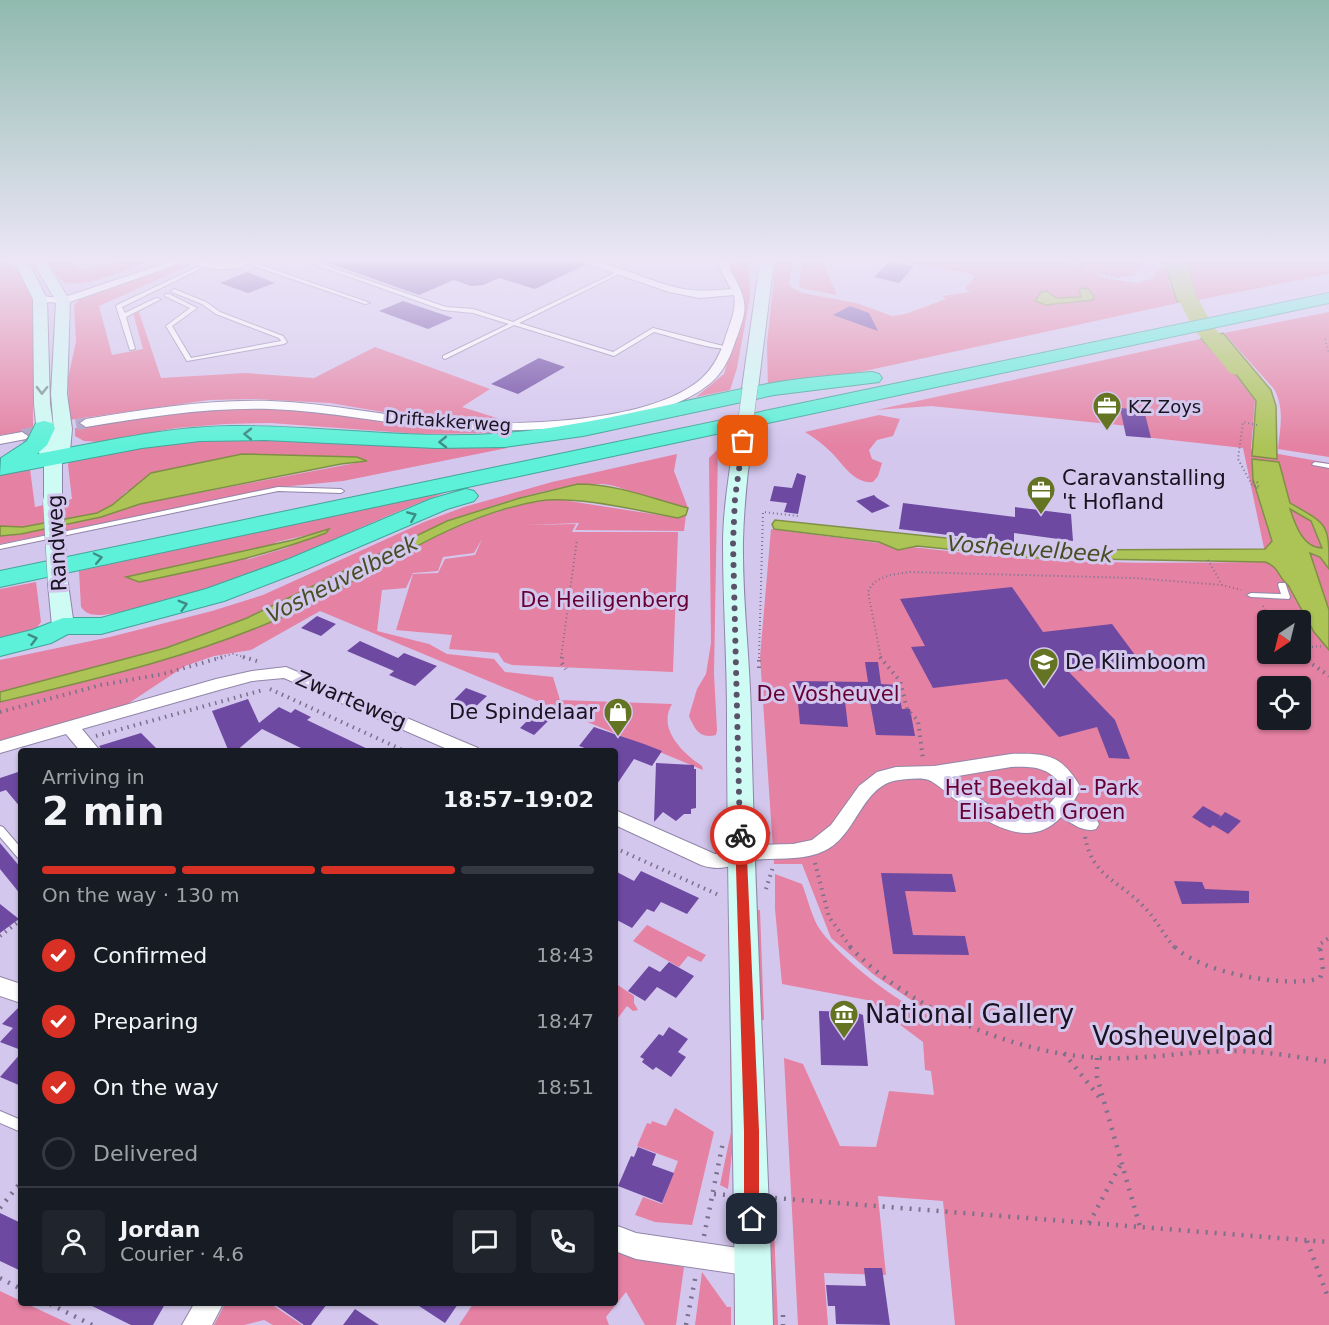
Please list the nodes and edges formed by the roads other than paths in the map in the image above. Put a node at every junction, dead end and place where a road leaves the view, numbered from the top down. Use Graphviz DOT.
graph roads {
  1 [pos="42,323"];
  2 [pos="60,323"];
  3 [pos="125,323"];
  4 [pos="173,323"];
  5 [pos="243,323"];
  6 [pos="509,323"];
  7 [pos="735,323"];
  8 [pos="759,323"];
  9 [pos="1175,323"];
  10 [pos="1177,323"];
  11 [pos="513,324"];
  12 [pos="728,348"];
  13 [pos="132,349"];
  14 [pos="445,357"];
  15 [pos="983,370"];
  16 [pos="895,376"];
  17 [pos="86,423"];
  18 [pos="53,428"];
  19 [pos="22,435"];
  20 [pos="0,440"];
  21 [pos="97,450"];
  22 [pos="53,459"];
  23 [pos="1315,464"];
  24 [pos="1329,466"];
  25 [pos="1,468"];
  26 [pos="340,491"];
  27 [pos="0,547"];
  28 [pos="0,562"];
  29 [pos="0,579"];
  30 [pos="1282,585"];
  31 [pos="1251,595"];
  32 [pos="63,626"];
  33 [pos="0,647"];
  34 [pos="81,740"];
  35 [pos="0,747"];
  36 [pos="463,748"];
  37 [pos="929,773"];
  38 [pos="1058,807"];
  39 [pos="618,819"];
  40 [pos="1089,824"];
  41 [pos="0,830"];
  42 [pos="18,851"];
  43 [pos="740,857"];
  44 [pos="0,986"];
  45 [pos="18,993"];
  46 [pos="0,1117"];
  47 [pos="18,1125"];
  48 [pos="618,1239"];
  49 [pos="752,1263"];
  50 [pos="207,1306"];
  51 [pos="196,1325"];
  52 [pos="754,1325"];
  1 -- 18 [label="main road, Randweg, one-way"];
  2 -- 18 [label="main road, Randweg"];
  3 -- 13 [label="lane"];
  4 -- 5 [label="lane"];
  6 -- 11 [label="lane"];
  7 -- 12 [label="street, Driftakkerweg"];
  8 -- 43 [label="main road, bridge"];
  9 -- 16 [label="highway"];
  10 -- 15 [label="highway"];
  11 -- 12 [label="lane"];
  11 -- 14 [label="lane"];
  12 -- 17 [label="street, Driftakkerweg"];
  29 -- 15 [label="highway, one-way"];
  32 -- 15 [label="highway, one-way"];
  16 -- 21 [label="highway, one-way"];
  16 -- 26 [label="highway"];
  18 -- 21 [label="highway"];
  18 -- 22 [label="main road, Randweg"];
  18 -- 25 [label="highway"];
  19 -- 20 [label="street"];
  21 -- 22 [label="highway"];
  22 -- 25 [label="highway"];
  22 -- 32 [label="main road, Randweg, bridge"];
  23 -- 24 [label="lane"];
  26 -- 27 [label="lane"];
  26 -- 28 [label="highway"];
  30 -- 31 [label="lane"];
  33 -- 32 [label="highway, one-way"];
  34 -- 35 [label="street, Zwarteweg"];
  34 -- 36 [label="street, Zwarteweg"];
  37 -- 38 [label="street"];
  37 -- 38 [label="street"];
  37 -- 43 [label="street"];
  38 -- 40 [label="street"];
  39 -- 43 [label="street"];
  41 -- 42 [label="lane"];
  43 -- 49 [label="main road"];
  44 -- 45 [label="street"];
  46 -- 47 [label="lane"];
  48 -- 49 [label="street"];
  49 -- 52 [label="main road"];
  50 -- 51 [label="street"];
}
